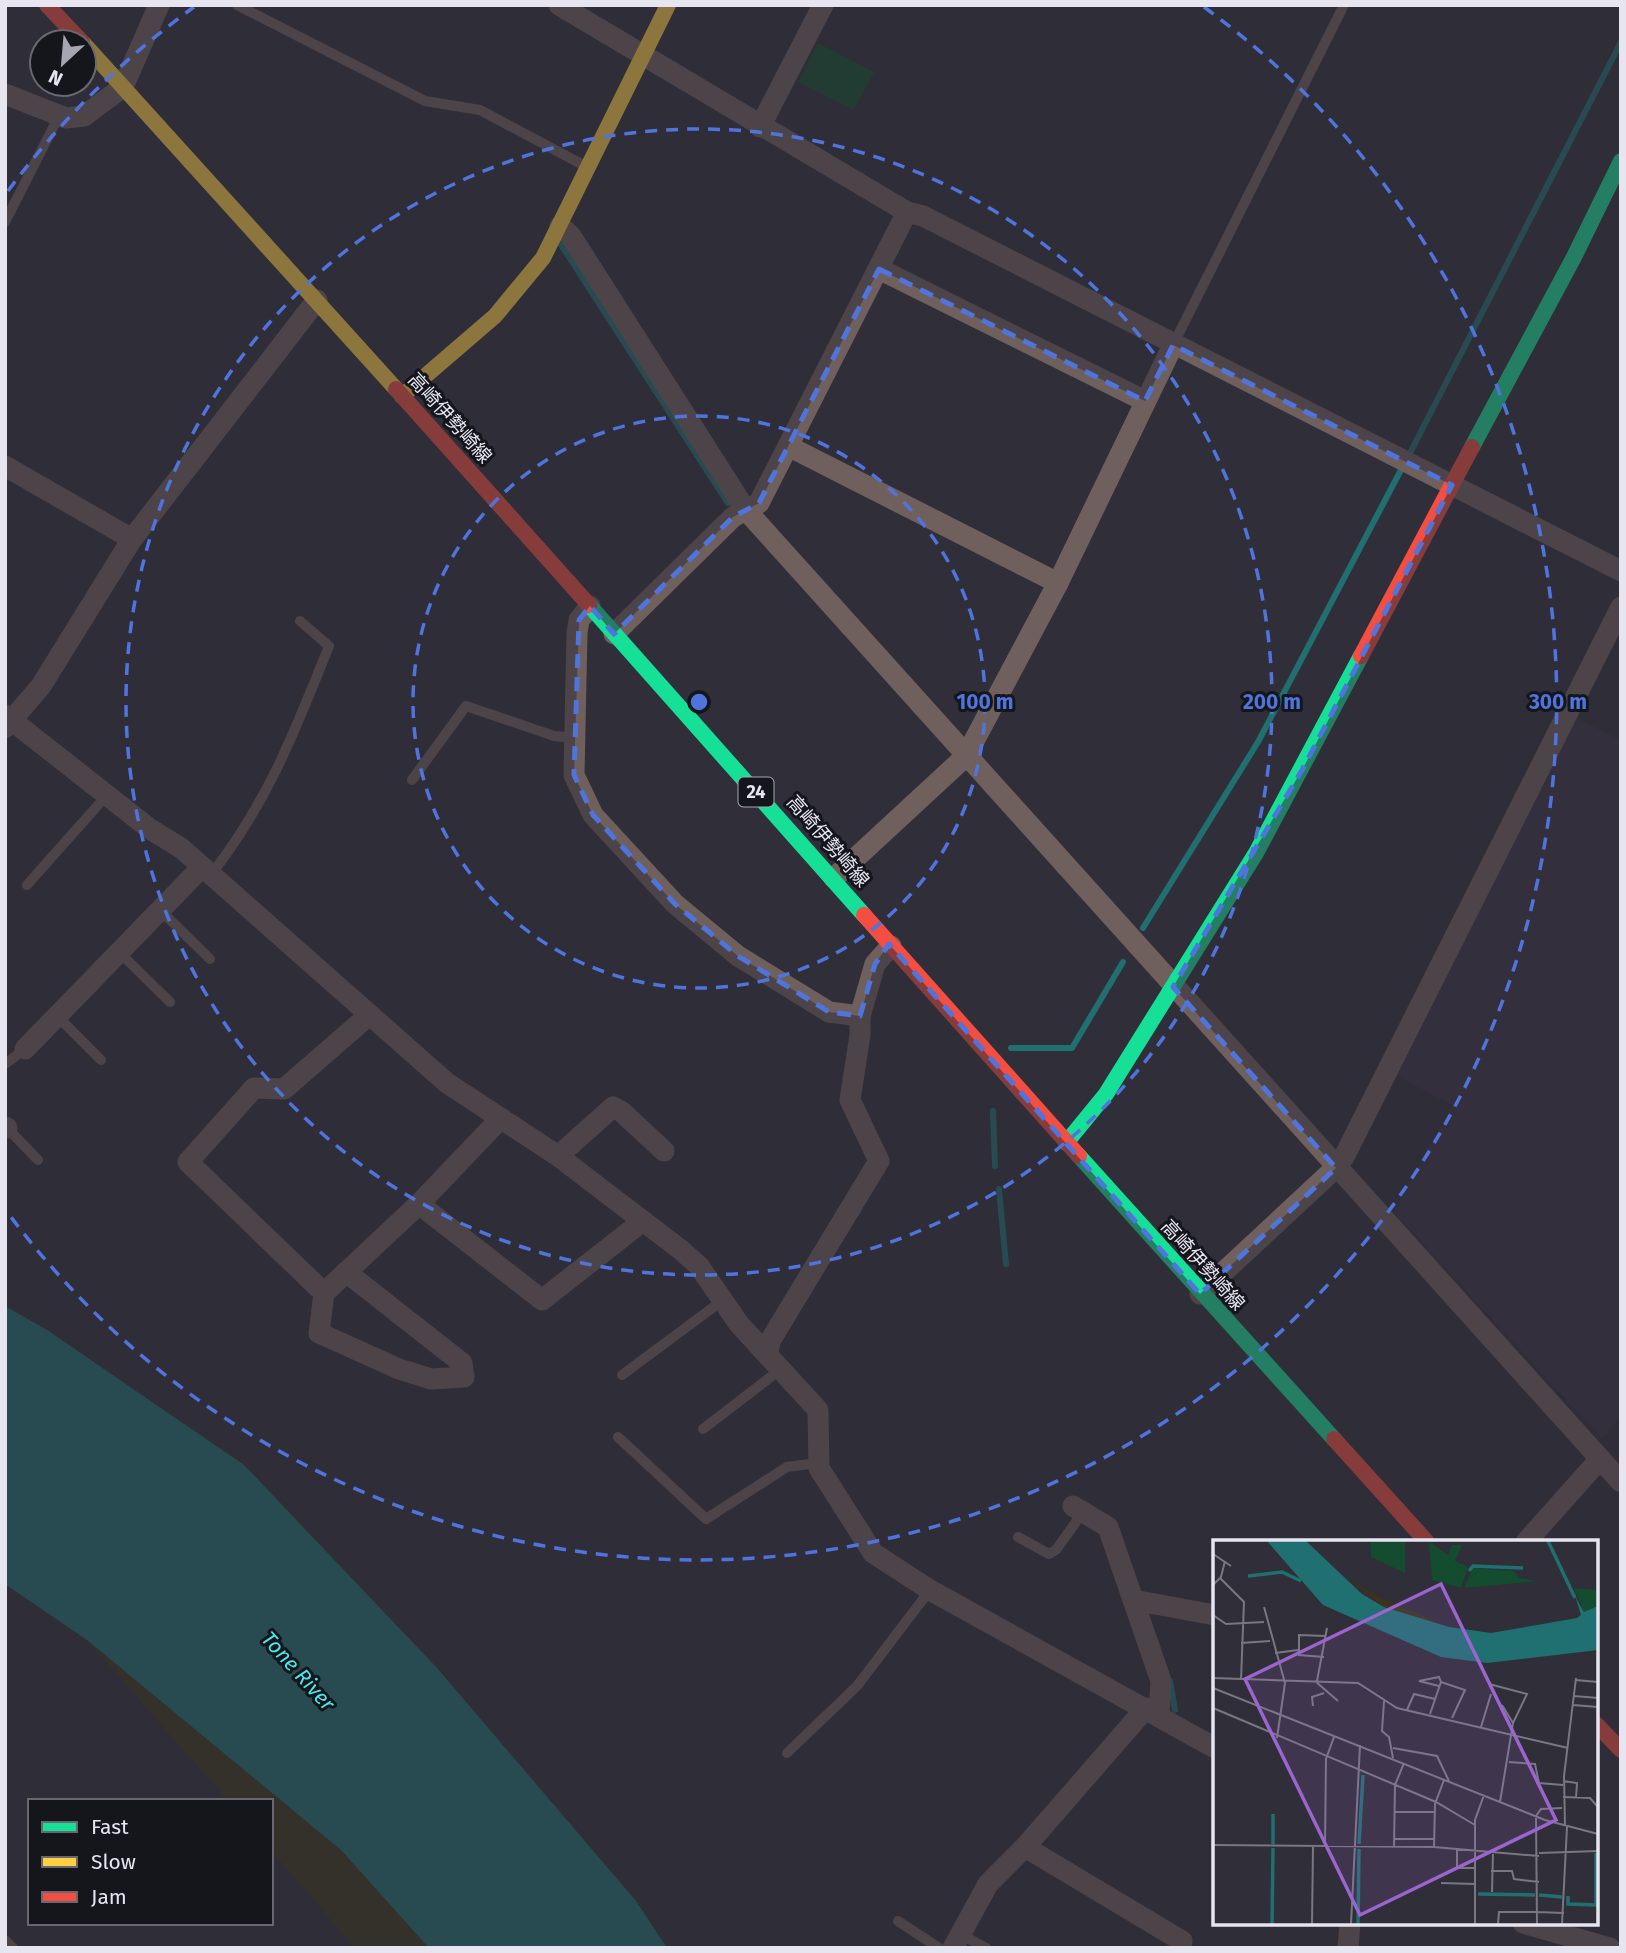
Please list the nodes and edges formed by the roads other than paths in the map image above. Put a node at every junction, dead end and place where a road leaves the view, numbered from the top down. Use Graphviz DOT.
graph roads {
  1 [pos="47,5"];
  2 [pos="159,5"];
  3 [pos="237,5"];
  4 [pos="559,5"];
  5 [pos="668,5"];
  6 [pos="823,5"];
  7 [pos="1344,5"];
  8 [pos="69,28"];
  9 [pos="643,56"];
  10 [pos="98,60"];
  11 [pos="123,87"];
  12 [pos="5,94"];
  13 [pos="59,116"];
  14 [pos="760,127"];
  15 [pos="1621,161"];
  16 [pos="589,169"];
  17 [pos="907,212"];
  18 [pos="5,222"];
  19 [pos="560,226"];
  20 [pos="879,269"];
  21 [pos="317,300"];
  22 [pos="1173,345"];
  23 [pos="402,396"];
  24 [pos="1144,401"];
  25 [pos="790,447"];
  26 [pos="5,466"];
  27 [pos="1452,485"];
  28 [pos="745,509"];
  29 [pos="132,539"];
  30 [pos="1621,571"];
  31 [pos="1058,583"];
  32 [pos="590,606"];
  33 [pos="1621,607"];
  34 [pos="300,621"];
  35 [pos="614,634"];
  36 [pos="7,721"];
  37 [pos="575,738"];
  38 [pos="967,756"];
  39 [pos="412,780"];
  40 [pos="107,795"];
  41 [pos="206,872"];
  42 [pos="834,878"];
  43 [pos="27,885"];
  44 [pos="160,910"];
  45 [pos="891,946"];
  46 [pos="119,952"];
  47 [pos="210,959"];
  48 [pos="1173,987"];
  49 [pos="170,1002"];
  50 [pos="57,1016"];
  51 [pos="368,1016"];
  52 [pos="860,1016"];
  53 [pos="25,1049"];
  54 [pos="102,1059"];
  55 [pos="5,1063"];
  56 [pos="501,1118"];
  57 [pos="6,1127"];
  58 [pos="1066,1143"];
  59 [pos="664,1151"];
  60 [pos="558,1156"];
  61 [pos="38,1160"];
  62 [pos="1336,1168"];
  63 [pos="419,1204"];
  64 [pos="643,1221"];
  65 [pos="346,1272"];
  66 [pos="324,1293"];
  67 [pos="1199,1294"];
  68 [pos="723,1300"];
  69 [pos="774,1361"];
  70 [pos="622,1375"];
  71 [pos="703,1429"];
  72 [pos="618,1437"];
  73 [pos="1600,1459"];
  74 [pos="817,1463"];
  75 [pos="1621,1482"];
  76 [pos="1078,1509"];
  77 [pos="1018,1537"];
  78 [pos="1425,1540"];
  79 [pos="1529,1540"];
  80 [pos="930,1590"];
  81 [pos="1133,1600"];
  82 [pos="1213,1615"];
  83 [pos="1152,1711"];
  84 [pos="1598,1726"];
  85 [pos="1213,1747"];
  86 [pos="1621,1750"];
  87 [pos="787,1753"];
  88 [pos="1025,1847"];
  89 [pos="898,1921"];
  90 [pos="1350,1925"];
  91 [pos="1530,1925"];
  92 [pos="5,1940"];
  93 [pos="957,1941"];
  94 [pos="13,1948"];
  95 [pos="939,1948"];
  96 [pos="986,1948"];
  97 [pos="1181,1948"];
  98 [pos="1348,1948"];
  99 [pos="1610,1948"];
  1 -- 8 [label="main road, 高崎伊勢崎線 / 24"];
  2 -- 11 [label="street"];
  3 -- 16 [label="lane"];
  4 -- 9 [label="street"];
  5 -- 9 [label="main road"];
  6 -- 14 [label="street"];
  7 -- 22 [label="lane"];
  9 -- 14 [label="street"];
  9 -- 16 [label="main road"];
  10 -- 11 [label="main road, 高崎伊勢崎線 / 24"];
  11 -- 13 [label="street"];
  11 -- 21 [label="main road, 高崎伊勢崎線 / 24"];
  12 -- 13 [label="street"];
  13 -- 18 [label="lane"];
  14 -- 17 [label="street"];
  15 -- 27 [label="main road"];
  16 -- 19 [label="main road"];
  17 -- 20 [label="street"];
  17 -- 22 [label="street"];
  19 -- 23 [label="main road"];
  19 -- 28 [label="street"];
  20 -- 24 [label="street"];
  20 -- 25 [label="street"];
  21 -- 23 [label="main road, 高崎伊勢崎線 / 24"];
  21 -- 29 [label="street"];
  22 -- 24 [label="street"];
  22 -- 27 [label="street"];
  23 -- 32 [label="main road, 高崎伊勢崎線 / 24"];
  24 -- 31 [label="street"];
  25 -- 28 [label="street"];
  25 -- 31 [label="street"];
  26 -- 29 [label="street"];
  27 -- 30 [label="street"];
  27 -- 48 [label="main road"];
  28 -- 35 [label="street"];
  28 -- 38 [label="street"];
  29 -- 36 [label="street"];
  31 -- 38 [label="street"];
  32 -- 35 [label="main road, 高崎伊勢崎線 / 24"];
  32 -- 37 [label="street"];
  33 -- 62 [label="street"];
  34 -- 41 [label="lane"];
  35 -- 42 [label="main road, 高崎伊勢崎線 / 24"];
  36 -- 40 [label="street"];
  37 -- 39 [label="lane"];
  37 -- 52 [label="street"];
  38 -- 42 [label="street"];
  38 -- 48 [label="street"];
  40 -- 41 [label="street"];
  40 -- 43 [label="lane"];
  41 -- 44 [label="street"];
  41 -- 51 [label="street"];
  42 -- 45 [label="main road, 高崎伊勢崎線 / 24"];
  44 -- 46 [label="street"];
  44 -- 47 [label="lane"];
  45 -- 52 [label="street"];
  45 -- 58 [label="main road, 高崎伊勢崎線 / 24"];
  46 -- 49 [label="lane"];
  46 -- 50 [label="street"];
  48 -- 58 [label="main road"];
  48 -- 62 [label="street"];
  50 -- 53 [label="street"];
  50 -- 54 [label="lane"];
  51 -- 56 [label="street"];
  51 -- 66 [label="street"];
  52 -- 69 [label="street"];
  53 -- 55 [label="lane"];
  56 -- 60 [label="street"];
  56 -- 63 [label="street"];
  57 -- 61 [label="lane"];
  58 -- 67 [label="main road, 高崎伊勢崎線 / 24"];
  59 -- 60 [label="street"];
  60 -- 64 [label="street"];
  62 -- 67 [label="street"];
  62 -- 73 [label="street"];
  63 -- 64 [label="street"];
  63 -- 65 [label="street"];
  64 -- 68 [label="street"];
  65 -- 66 [label="street"];
  65 -- 66 [label="street"];
  67 -- 78 [label="main road, 高崎伊勢崎線 / 24"];
  68 -- 69 [label="street"];
  68 -- 70 [label="lane"];
  69 -- 71 [label="lane"];
  69 -- 74 [label="street"];
  72 -- 74 [label="lane"];
  73 -- 75 [label="street"];
  73 -- 79 [label="street"];
  74 -- 80 [label="street"];
  76 -- 77 [label="lane"];
  76 -- 81 [label="street"];
  80 -- 83 [label="street"];
  80 -- 87 [label="lane"];
  81 -- 82 [label="street"];
  81 -- 83 [label="street"];
  83 -- 85 [label="street"];
  83 -- 88 [label="street"];
  84 -- 86 [label="main road"];
  88 -- 93 [label="street"];
  88 -- 97 [label="street"];
  89 -- 95 [label="lane"];
  90 -- 98 [label="street"];
  91 -- 99 [label="street"];
  92 -- 94 [label="lane"];
  93 -- 96 [label="lane"];
}
